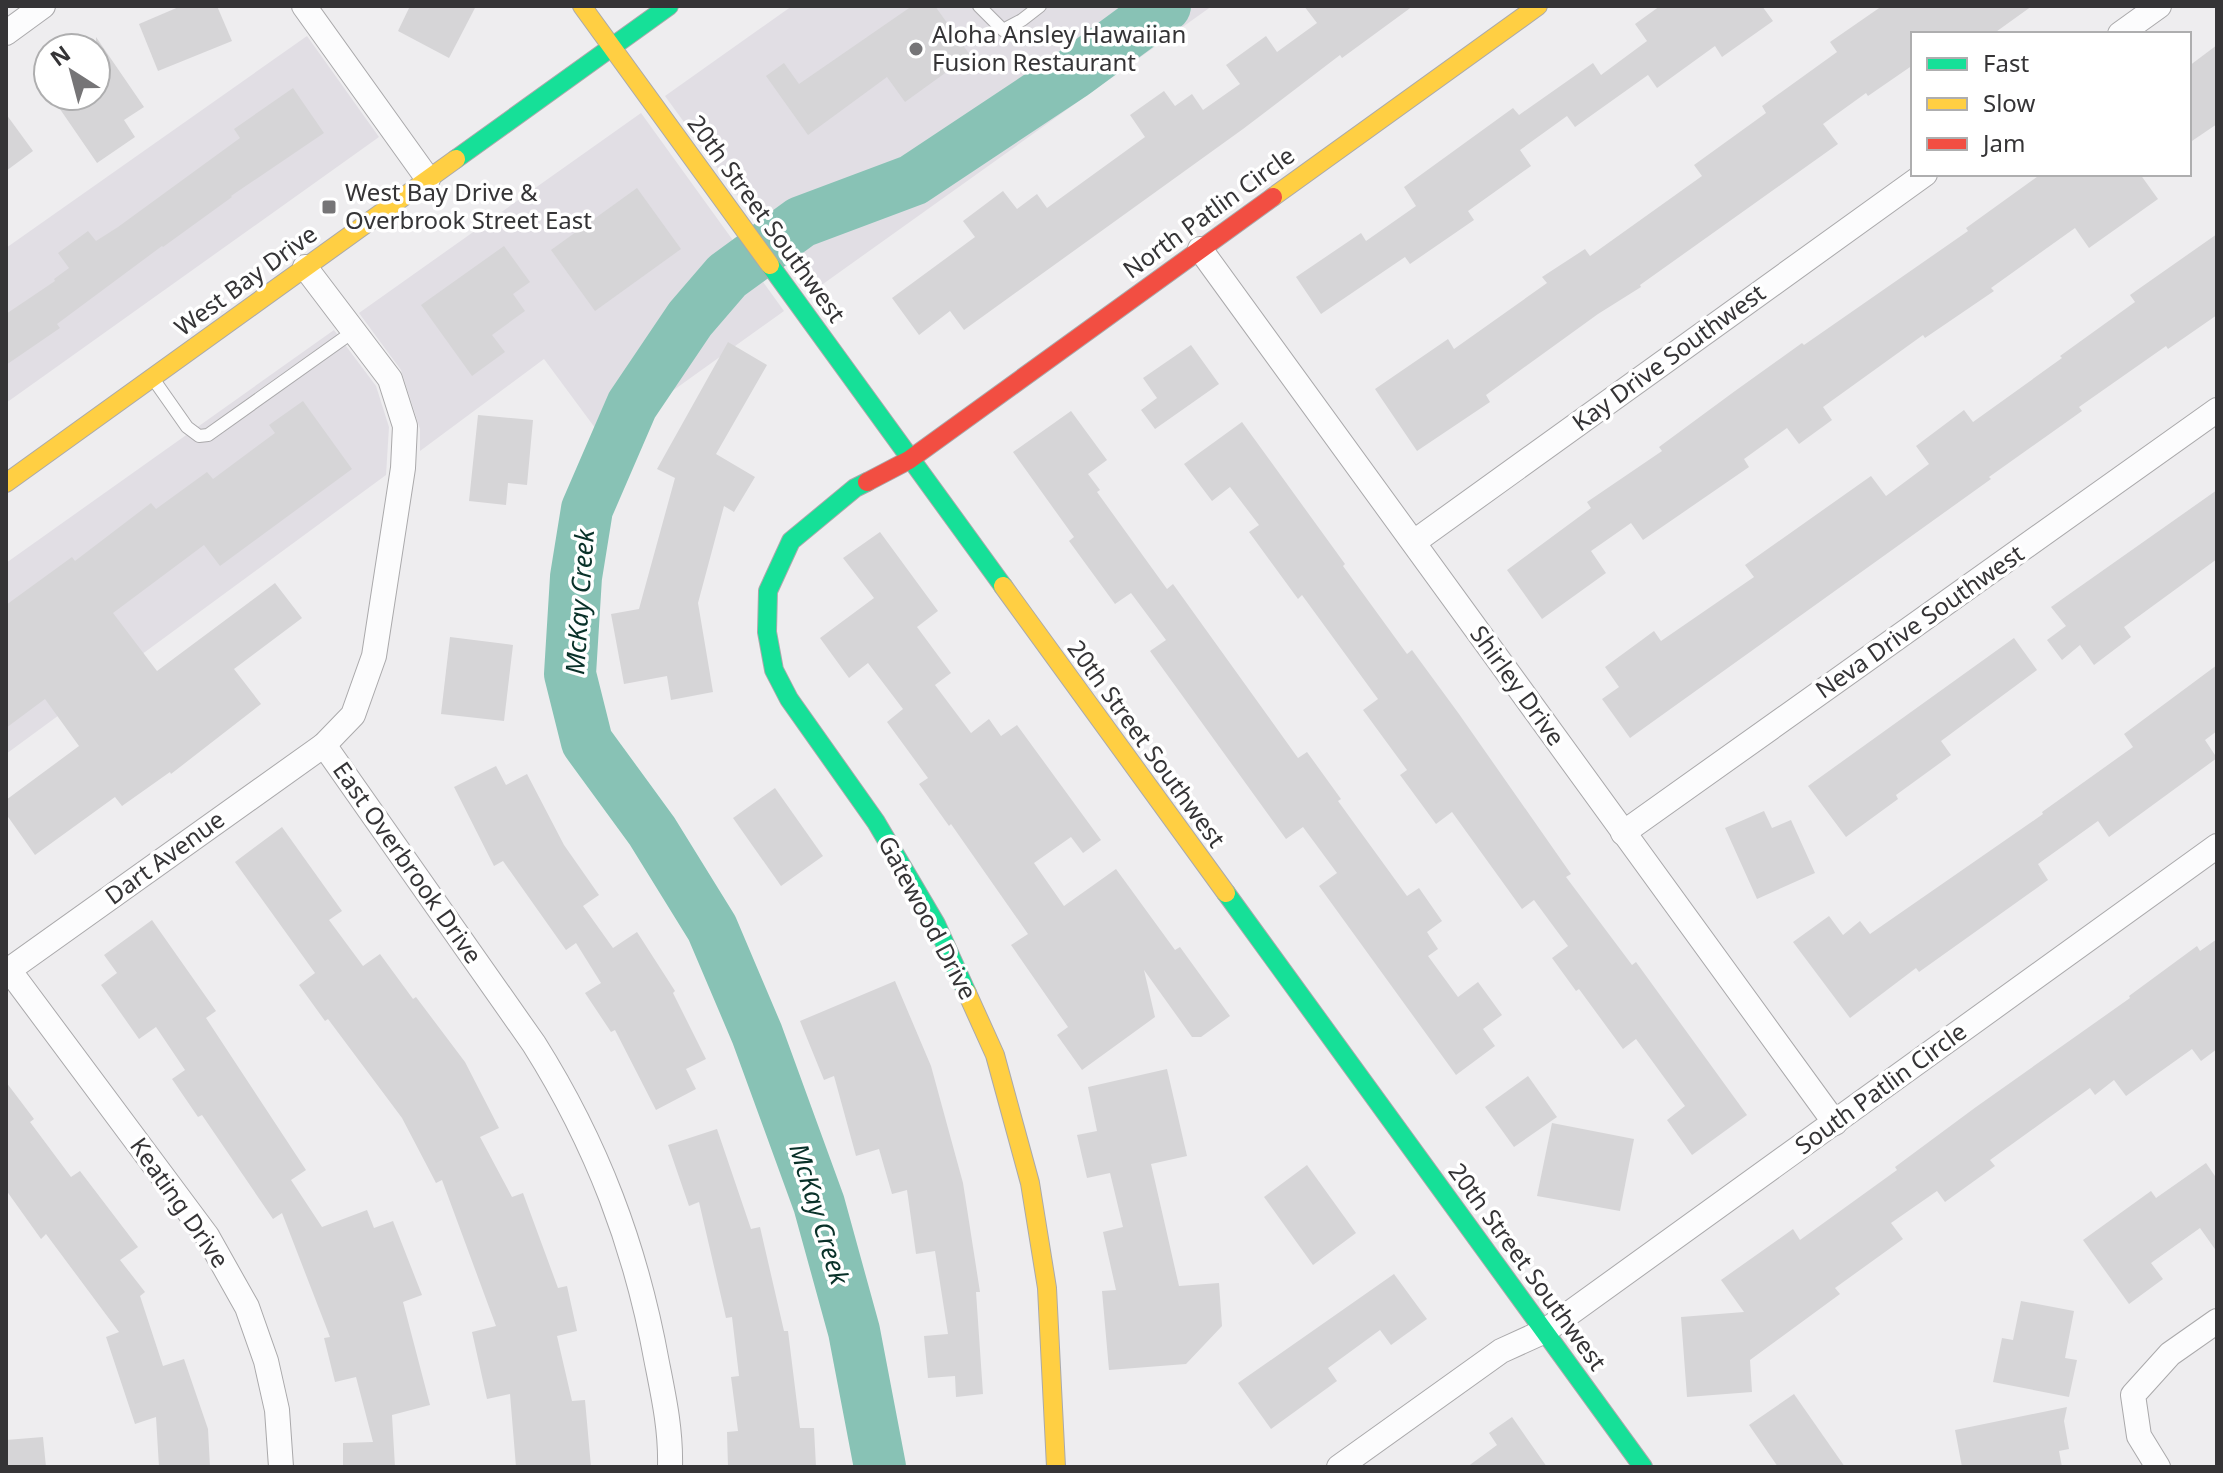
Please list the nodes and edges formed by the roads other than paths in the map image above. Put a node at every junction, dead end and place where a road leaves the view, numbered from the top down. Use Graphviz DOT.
graph roads {
  1 [pos="43,6"];
  2 [pos="304,6"];
  3 [pos="582,6"];
  4 [pos="669,6"];
  5 [pos="979,6"];
  6 [pos="1040,6"];
  7 [pos="1538,6"];
  8 [pos="2159,6"];
  9 [pos="2123,32"];
  10 [pos="6,33"];
  11 [pos="611,47"];
  12 [pos="1922,176"];
  13 [pos="428,179"];
  14 [pos="1200,249"];
  15 [pos="305,267"];
  16 [pos="354,331"];
  17 [pos="152,377"];
  18 [pos="2217,410"];
  19 [pos="909,460"];
  20 [pos="6,483"];
  21 [pos="1414,542"];
  22 [pos="324,745"];
  23 [pos="1623,833"];
  24 [pos="2217,846"];
  25 [pos="7,971"];
  26 [pos="1835,1123"];
  27 [pos="2217,1321"];
  28 [pos="1545,1331"];
  29 [pos="281,1467"];
  30 [pos="670,1467"];
  31 [pos="1056,1467"];
  32 [pos="1339,1467"];
  33 [pos="1643,1467"];
  34 [pos="2158,1467"];
  1 -- 10 [label="street"];
  2 -- 13 [label="street"];
  3 -- 11 [label="street, 20th Street Southwest"];
  4 -- 11 [label="street, West Bay Drive"];
  5 -- 6 [label="lane"];
  7 -- 14 [label="street, North Patlin Circle"];
  8 -- 9 [label="street"];
  11 -- 13 [label="street, West Bay Drive"];
  11 -- 19 [label="street, 20th Street Southwest"];
  12 -- 21 [label="street, Kay Drive Southwest"];
  13 -- 15 [label="street, West Bay Drive"];
  14 -- 19 [label="street, North Patlin Circle"];
  14 -- 21 [label="street, Shirley Drive"];
  15 -- 16 [label="street, East Overbrook Drive"];
  15 -- 17 [label="street, West Bay Drive"];
  16 -- 17 [label="lane"];
  16 -- 22 [label="street, East Overbrook Drive"];
  17 -- 20 [label="street, West Bay Drive"];
  18 -- 23 [label="street, Neva Drive Southwest"];
  19 -- 28 [label="street, 20th Street Southwest"];
  19 -- 31 [label="street, Gatewood Drive"];
  21 -- 23 [label="street, Shirley Drive"];
  22 -- 25 [label="street, Dart Avenue"];
  22 -- 30 [label="street, East Overbrook Drive"];
  23 -- 26 [label="street, Shirley Drive"];
  24 -- 26 [label="street, South Patlin Circle"];
  25 -- 29 [label="street, Keating Drive"];
  26 -- 28 [label="street, South Patlin Circle"];
  27 -- 34 [label="street"];
  28 -- 32 [label="street"];
  28 -- 33 [label="street, 20th Street Southwest"];
}
